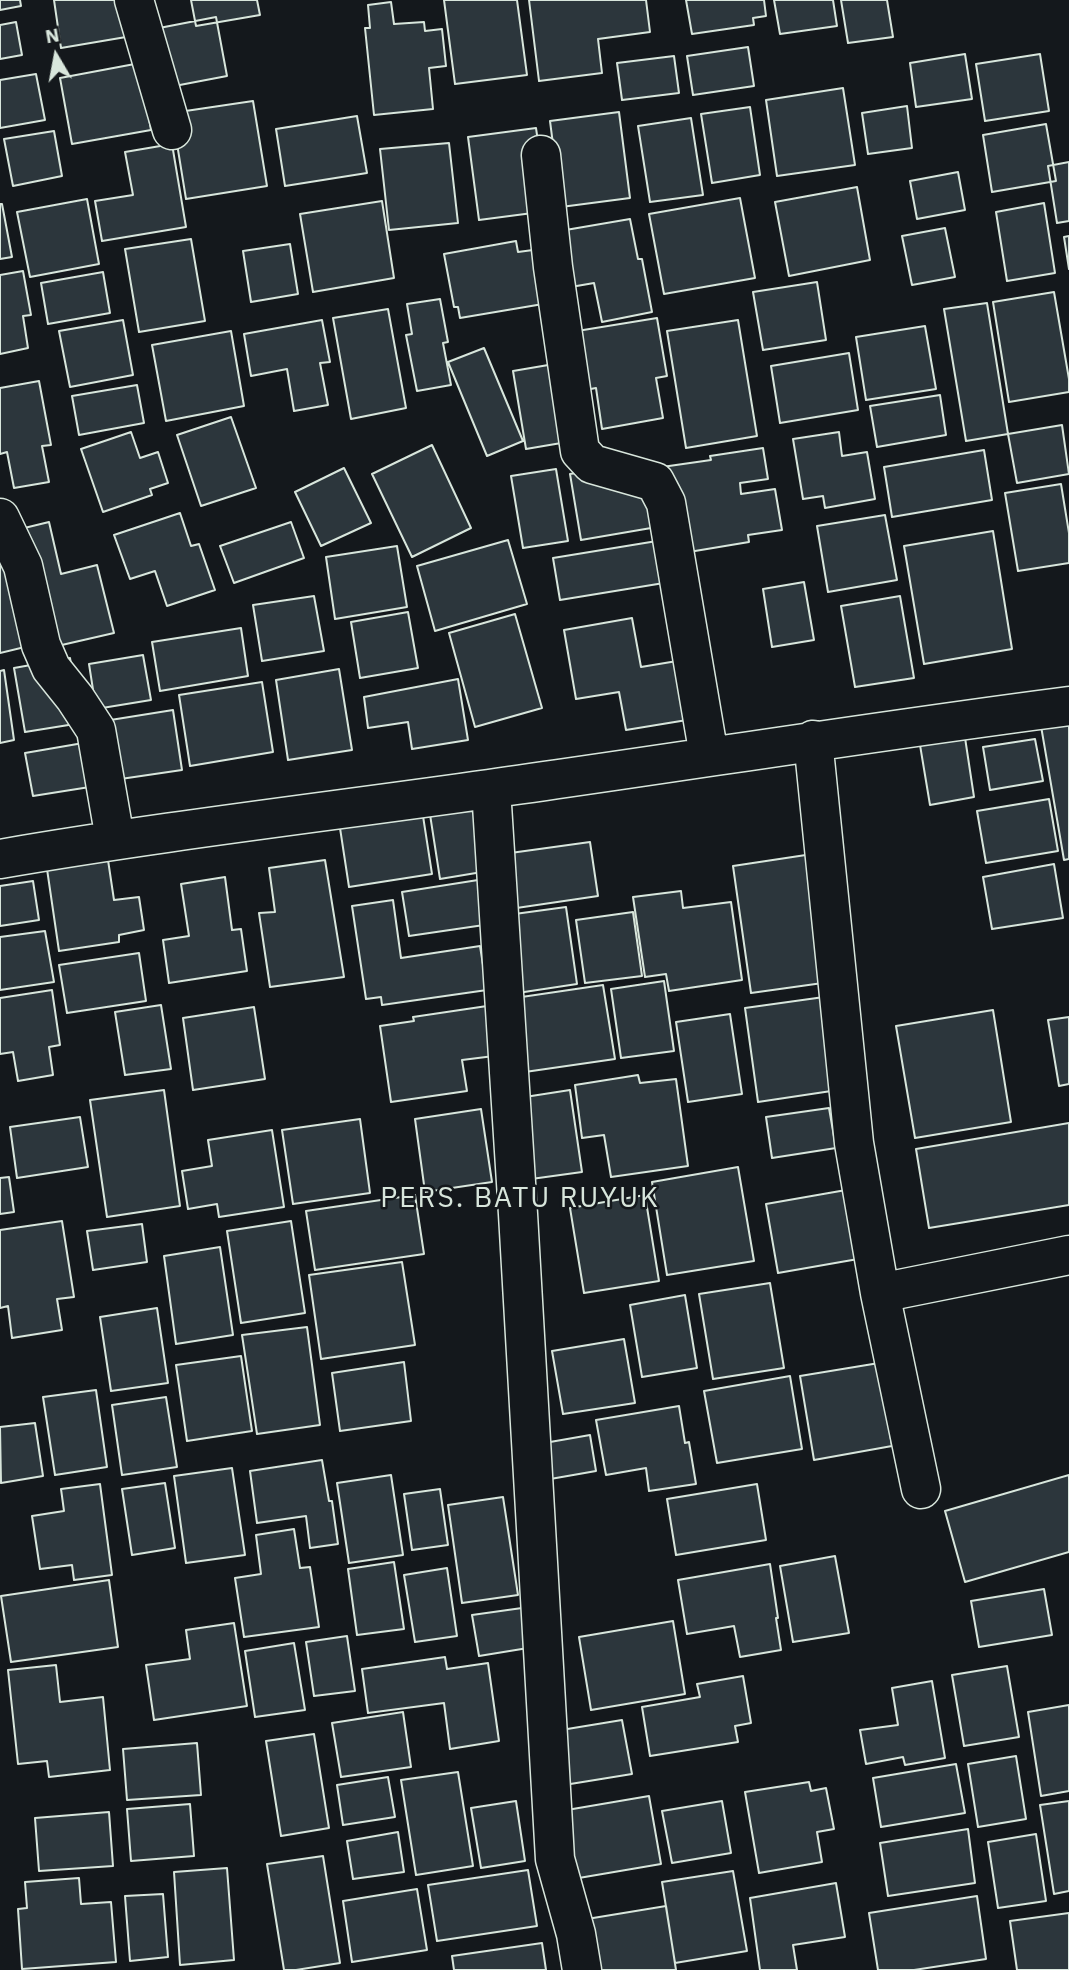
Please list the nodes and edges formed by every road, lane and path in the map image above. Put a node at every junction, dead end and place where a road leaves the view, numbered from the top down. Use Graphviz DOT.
graph roads {
  1 [pos="134,0"];
  2 [pos="172,130"];
  3 [pos="541,155"];
  4 [pos="0,518"];
  5 [pos="1069,706"];
  6 [pos="813,740"];
  7 [pos="709,756"];
  8 [pos="491,789"];
  9 [pos="115,839"];
  10 [pos="0,859"];
  11 [pos="1069,1255"];
  12 [pos="880,1293"];
  13 [pos="921,1489"];
  14 [pos="582,1970"];
  1 -- 2 [label="street"];
  3 -- 7 [label="street"];
  4 -- 9 [label="street"];
  5 -- 6 [label="street"];
  6 -- 7 [label="street"];
  6 -- 12 [label="street"];
  7 -- 8 [label="street"];
  8 -- 9 [label="street"];
  8 -- 14 [label="street"];
  9 -- 10 [label="street"];
  11 -- 12 [label="street"];
  12 -- 13 [label="street"];
}
